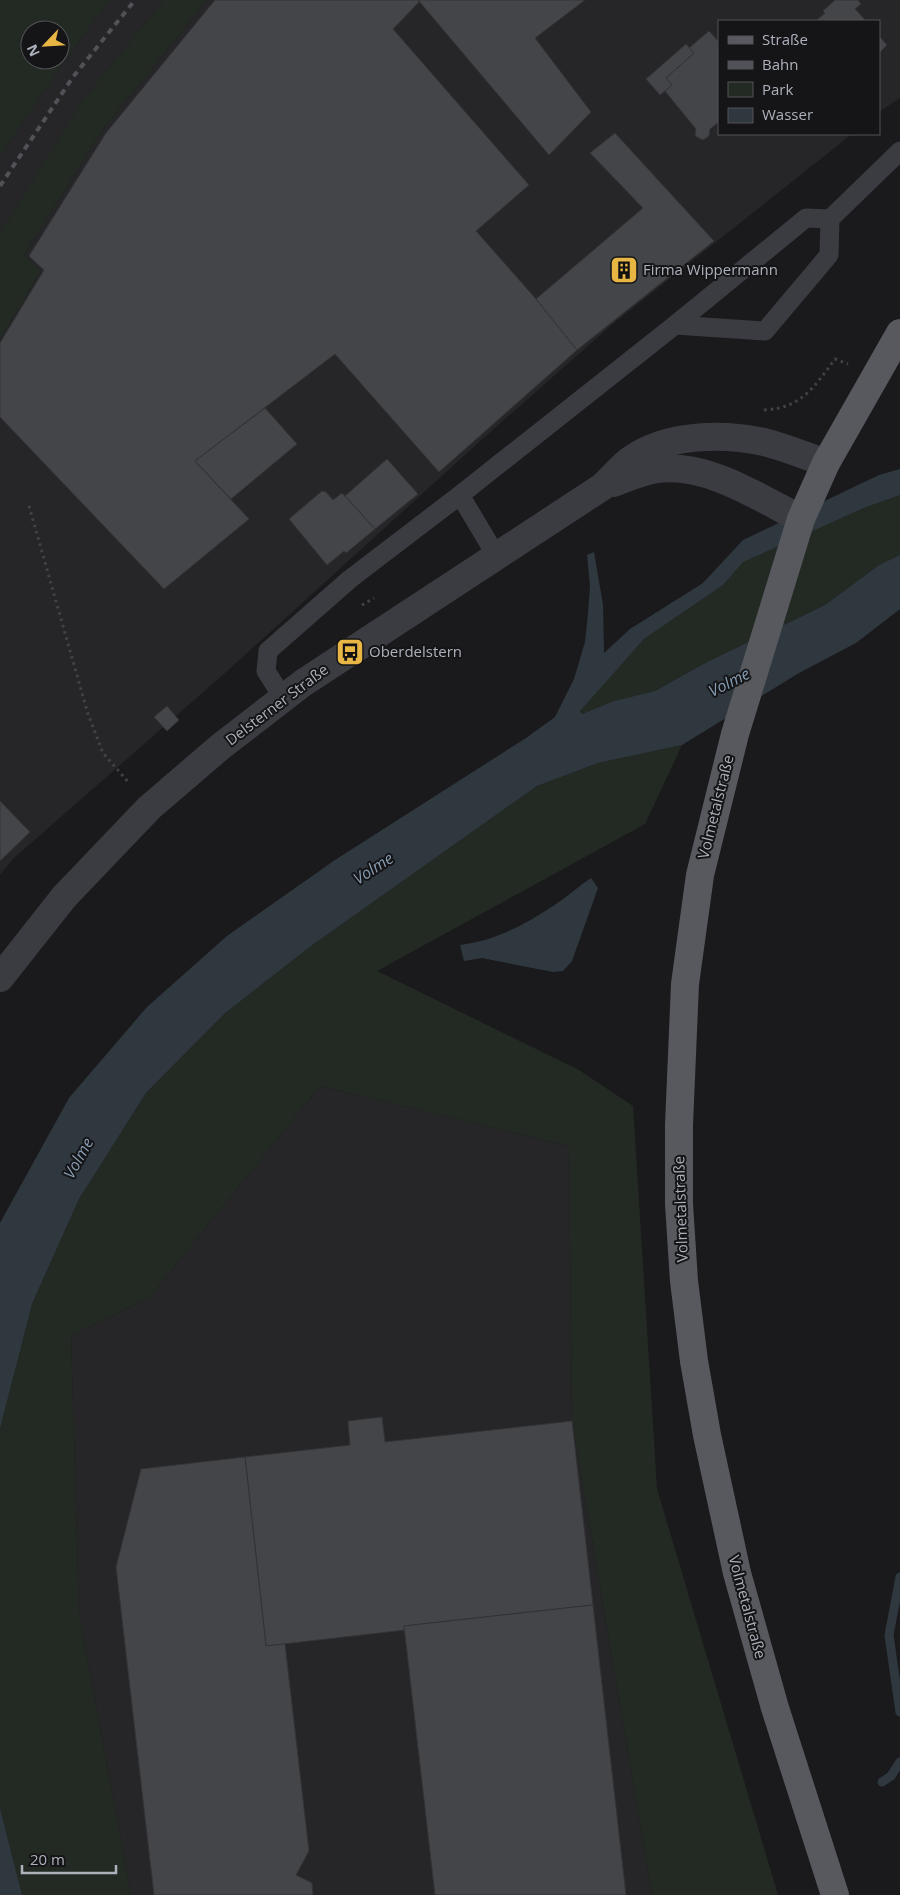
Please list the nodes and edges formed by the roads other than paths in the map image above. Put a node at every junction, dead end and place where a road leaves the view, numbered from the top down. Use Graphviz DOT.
graph roads {
  1 [pos="900,151"];
  2 [pos="830,219"];
  3 [pos="675,325"];
  4 [pos="900,333"];
  5 [pos="826,462"];
  6 [pos="602,487"];
  7 [pos="460,495"];
  8 [pos="801,518"];
  9 [pos="496,557"];
  10 [pos="282,698"];
  11 [pos="1,973"];
  12 [pos="835,1895"];
  1 -- 2 [label="lane"];
  2 -- 3 [label="lane"];
  2 -- 3 [label="lane"];
  3 -- 7 [label="lane"];
  4 -- 5 [label="main road"];
  5 -- 6 [label="street, Delsterner Straße"];
  5 -- 8 [label="main road"];
  6 -- 8 [label="street, Delsterner Straße"];
  6 -- 9 [label="street, Delsterner Straße"];
  7 -- 9 [label="lane"];
  7 -- 10 [label="lane"];
  8 -- 12 [label="main road, Volmetalstraße"];
  9 -- 10 [label="street, Delsterner Straße"];
  10 -- 11 [label="street, Delsterner Straße"];
}
